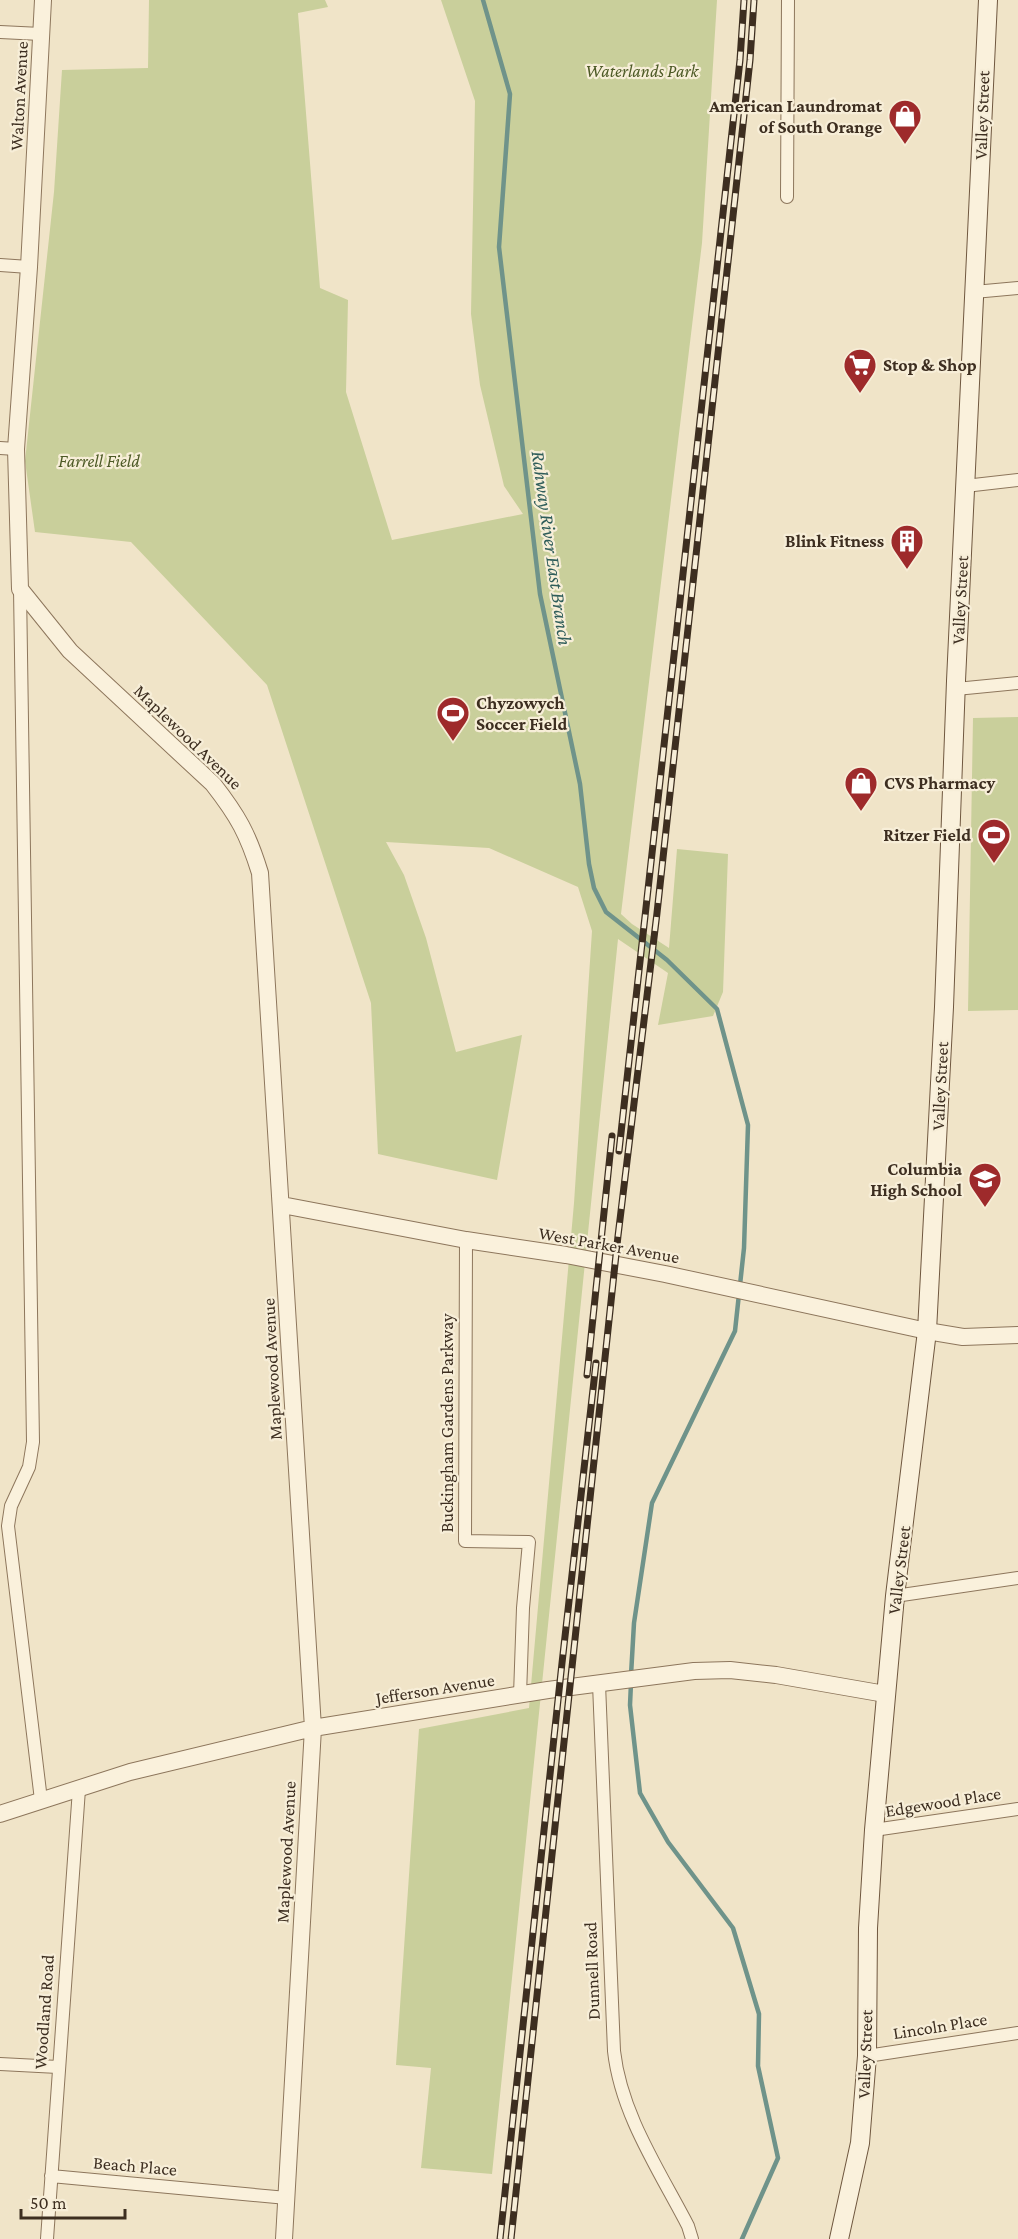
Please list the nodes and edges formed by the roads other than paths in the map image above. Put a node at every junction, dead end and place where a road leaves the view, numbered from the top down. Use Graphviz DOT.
graph roads {
  1 [pos="43,0"];
  2 [pos="788,0"];
  3 [pos="988,0"];
  4 [pos="0,32"];
  5 [pos="41,34"];
  6 [pos="788,196"];
  7 [pos="0,265"];
  8 [pos="29,267"];
  9 [pos="1018,288"];
  10 [pos="974,292"];
  11 [pos="8,449"];
  12 [pos="1018,480"];
  13 [pos="965,486"];
  14 [pos="20,589"];
  15 [pos="1018,683"];
  16 [pos="956,689"];
  17 [pos="282,1205"];
  18 [pos="466,1240"];
  19 [pos="927,1331"];
  20 [pos="1018,1335"];
  21 [pos="1018,1578"];
  22 [pos="895,1596"];
  23 [pos="599,1684"];
  24 [pos="885,1694"];
  25 [pos="520,1695"];
  26 [pos="313,1728"];
  27 [pos="79,1789"];
  28 [pos="41,1800"];
  29 [pos="1018,1809"];
  30 [pos="0,1814"];
  31 [pos="874,1830"];
  32 [pos="1018,2033"];
  33 [pos="867,2056"];
  34 [pos="0,2064"];
  35 [pos="58,2067"];
  36 [pos="51,2176"];
  37 [pos="287,2198"];
  38 [pos="47,2239"];
  39 [pos="284,2239"];
  40 [pos="692,2239"];
  41 [pos="839,2239"];
  1 -- 5 [label="street, Walton Avenue"];
  2 -- 6 [label="street"];
  3 -- 10 [label="main road, Valley Street"];
  4 -- 5 [label="street"];
  5 -- 8 [label="street, Walton Avenue"];
  7 -- 8 [label="street"];
  8 -- 11 [label="street, Walton Avenue"];
  9 -- 10 [label="street"];
  10 -- 13 [label="main road, Valley Street"];
  11 -- 14 [label="street, Walton Avenue"];
  12 -- 13 [label="street"];
  13 -- 16 [label="main road, Valley Street"];
  14 -- 17 [label="street, Maplewood Avenue"];
  14 -- 28 [label="street"];
  15 -- 16 [label="street"];
  16 -- 19 [label="main road, Valley Street"];
  17 -- 18 [label="street, West Parker Avenue"];
  17 -- 26 [label="street, Maplewood Avenue"];
  18 -- 19 [label="street, West Parker Avenue"];
  18 -- 25 [label="street, Buckingham Gardens Parkway"];
  19 -- 20 [label="street, West Parker Avenue"];
  19 -- 22 [label="main road, Valley Street"];
  21 -- 22 [label="street"];
  22 -- 24 [label="main road, Valley Street"];
  23 -- 24 [label="street, Jefferson Avenue"];
  23 -- 25 [label="street, Jefferson Avenue"];
  23 -- 40 [label="street, Dunnell Road"];
  24 -- 31 [label="main road, Valley Street"];
  25 -- 26 [label="street, Jefferson Avenue"];
  26 -- 27 [label="street, Jefferson Avenue"];
  26 -- 37 [label="street, Maplewood Avenue"];
  27 -- 28 [label="street, Jefferson Avenue"];
  27 -- 35 [label="street, Woodland Road"];
  28 -- 30 [label="street, Jefferson Avenue"];
  29 -- 31 [label="street, Edgewood Place"];
  31 -- 33 [label="main road, Valley Street"];
  32 -- 33 [label="street, Lincoln Place"];
  33 -- 41 [label="main road, Valley Street"];
  34 -- 35 [label="street"];
  35 -- 36 [label="street, Woodland Road"];
  36 -- 37 [label="street, Beach Place"];
  36 -- 38 [label="street, Woodland Road"];
  37 -- 39 [label="street, Maplewood Avenue"];
}
